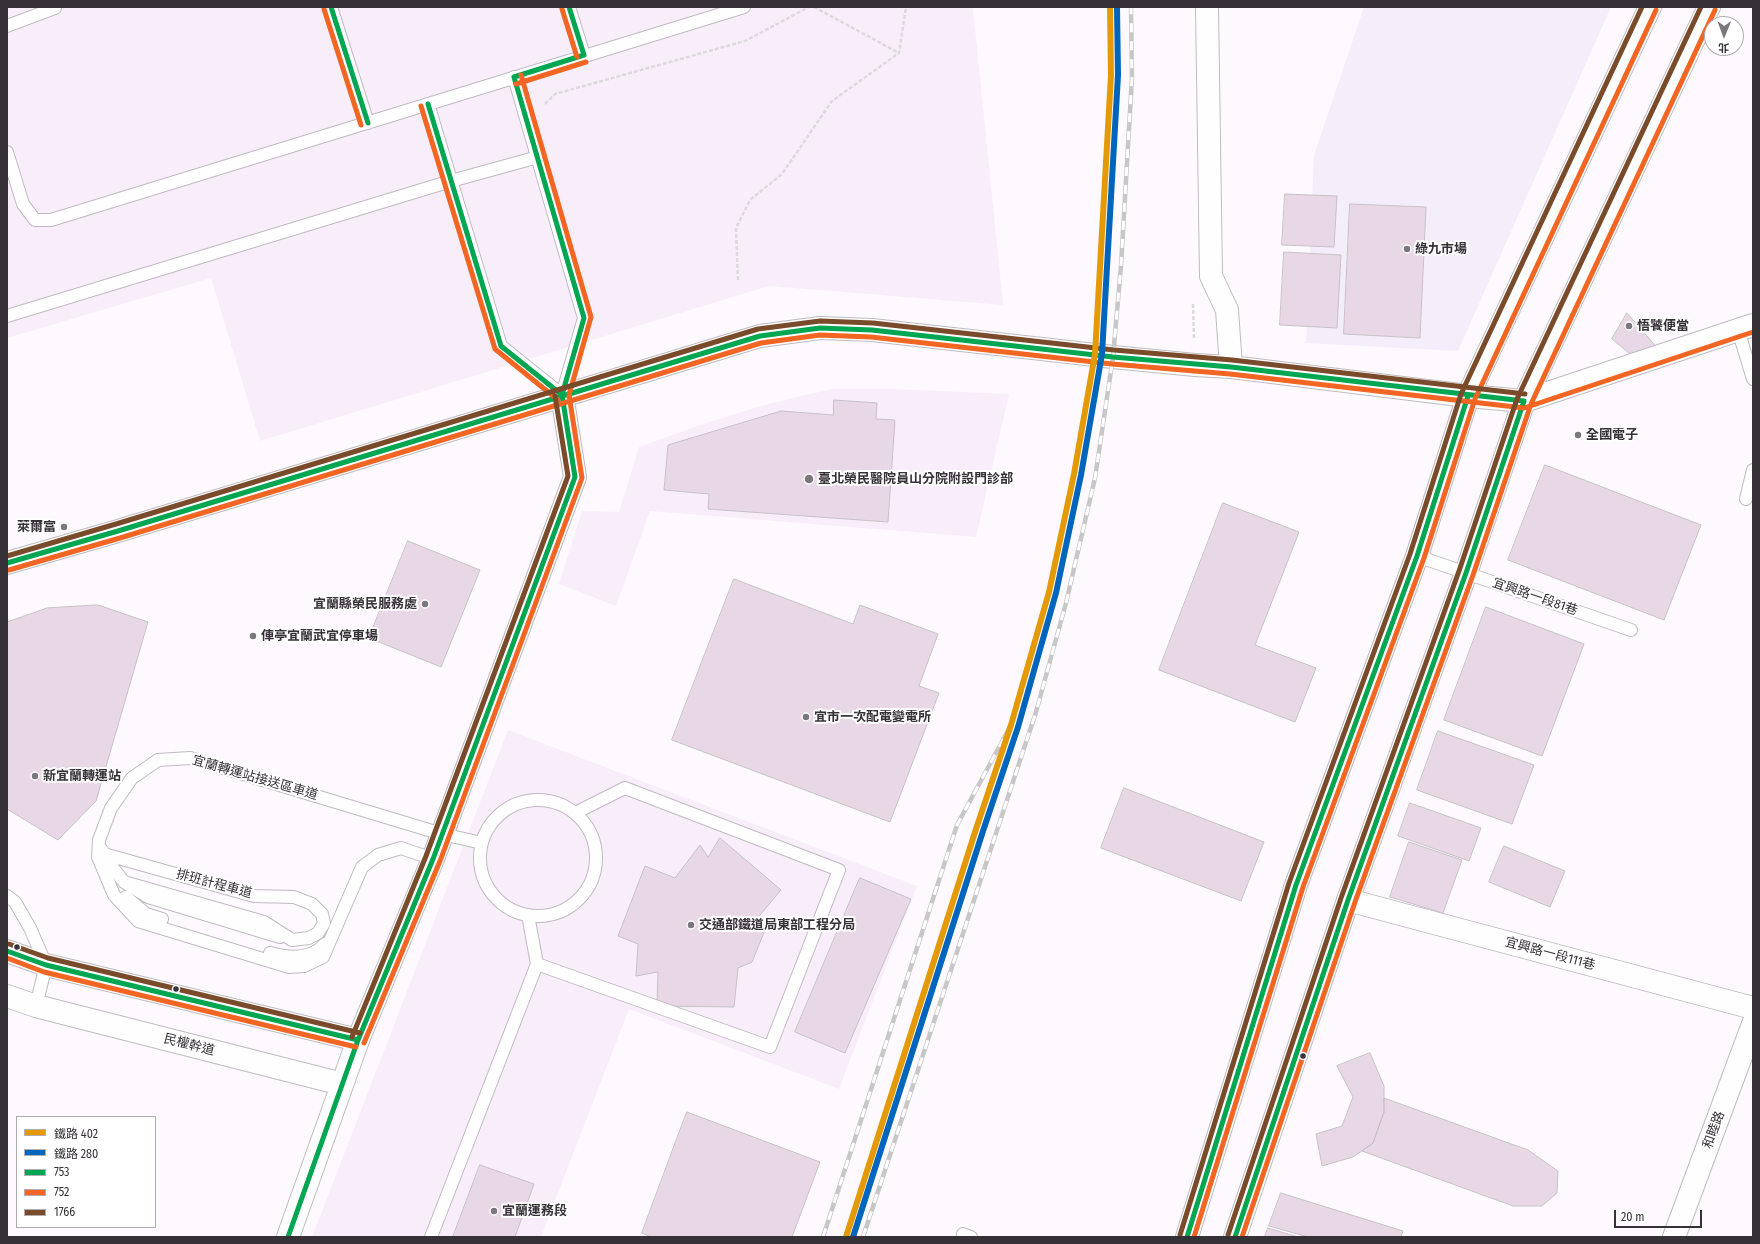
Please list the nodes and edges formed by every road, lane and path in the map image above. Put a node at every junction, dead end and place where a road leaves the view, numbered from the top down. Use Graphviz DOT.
graph roads {
  1 [pos="54,7"];
  2 [pos="331,7"];
  3 [pos="569,7"];
  4 [pos="744,7"];
  5 [pos="809,7"];
  6 [pos="814,7"];
  7 [pos="906,7"];
  8 [pos="1207,7"];
  9 [pos="1650,7"];
  10 [pos="1709,7"];
  11 [pos="7,26"];
  12 [pos="899,53"];
  13 [pos="584,55"];
  14 [pos="514,77"];
  15 [pos="428,104"];
  16 [pos="368,122"];
  17 [pos="528,122"];
  18 [pos="7,152"];
  19 [pos="538,157"];
  20 [pos="451,182"];
  21 [pos="738,280"];
  22 [pos="7,316"];
  23 [pos="1746,328"];
  24 [pos="1231,367"];
  25 [pos="1753,379"];
  26 [pos="562,395"];
  27 [pos="1468,396"];
  28 [pos="1524,401"];
  29 [pos="1753,470"];
  30 [pos="1746,499"];
  31 [pos="1417,556"];
  32 [pos="7,563"];
  33 [pos="1466,573"];
  34 [pos="1631,630"];
  35 [pos="575,813"];
  36 [pos="442,834"];
  37 [pos="482,843"];
  38 [pos="100,851"];
  39 [pos="433,859"];
  40 [pos="7,896"];
  41 [pos="1348,900"];
  42 [pos="528,915"];
  43 [pos="336,930"];
  44 [pos="292,940"];
  45 [pos="7,951"];
  46 [pos="536,964"];
  47 [pos="46,965"];
  48 [pos="7,996"];
  49 [pos="36,1006"];
  50 [pos="1753,1008"];
  51 [pos="1753,1024"];
  52 [pos="358,1040"];
  53 [pos="1745,1073"];
  54 [pos="342,1084"];
  55 [pos="288,1237"];
  56 [pos="432,1237"];
  57 [pos="1187,1237"];
  58 [pos="1236,1237"];
  59 [pos="1674,1237"];
  1 -- 11 [label="lane"];
  2 -- 16 [label="lane"];
  3 -- 13 [label="lane"];
  4 -- 13 [label="lane"];
  5 -- 17 [label="path"];
  6 -- 12 [label="path"];
  7 -- 12 [label="path"];
  8 -- 24 [label="street"];
  9 -- 27 [label="street"];
  10 -- 28 [label="street"];
  12 -- 21 [label="path"];
  13 -- 14 [label="lane"];
  14 -- 15 [label="lane"];
  14 -- 17 [label="lane"];
  15 -- 16 [label="lane"];
  15 -- 20 [label="lane"];
  16 -- 18 [label="lane"];
  17 -- 19 [label="lane"];
  19 -- 20 [label="lane"];
  19 -- 26 [label="lane"];
  20 -- 22 [label="lane"];
  20 -- 26 [label="lane"];
  23 -- 25 [label="lane"];
  23 -- 28 [label="street"];
  24 -- 26 [label="street"];
  24 -- 27 [label="street"];
  26 -- 32 [label="street"];
  26 -- 36 [label="street"];
  27 -- 28 [label="street"];
  27 -- 31 [label="street"];
  28 -- 33 [label="street"];
  29 -- 30 [label="lane"];
  31 -- 33 [label="lane, 宜興路一段81巷"];
  31 -- 57 [label="street"];
  33 -- 34 [label="lane, 宜興路一段81巷"];
  33 -- 41 [label="street"];
  35 -- 37 [label="lane"];
  35 -- 42 [label="lane"];
  35 -- 46 [label="lane"];
  36 -- 37 [label="lane, 宜蘭轉運站接送區車道"];
  36 -- 38 [label="lane, 宜蘭轉運站接送區車道"];
  36 -- 39 [label="street"];
  37 -- 42 [label="lane"];
  38 -- 43 [label="lane"];
  38 -- 44 [label="lane, 排班計程車道"];
  38 -- 44 [label="lane, 排班計程車道"];
  39 -- 43 [label="lane"];
  39 -- 52 [label="street"];
  40 -- 47 [label="lane"];
  41 -- 50 [label="street, 宜興路一段111巷"];
  41 -- 58 [label="street"];
  42 -- 46 [label="lane"];
  43 -- 44 [label="lane, 排班計程車道"];
  45 -- 47 [label="street"];
  46 -- 56 [label="lane"];
  47 -- 49 [label="lane"];
  47 -- 52 [label="street"];
  48 -- 49 [label="street, 民權幹道"];
  49 -- 54 [label="street, 民權幹道"];
  51 -- 53 [label="street, 和睦路"];
  52 -- 54 [label="street"];
  53 -- 59 [label="street, 和睦路"];
  54 -- 55 [label="street"];
}
